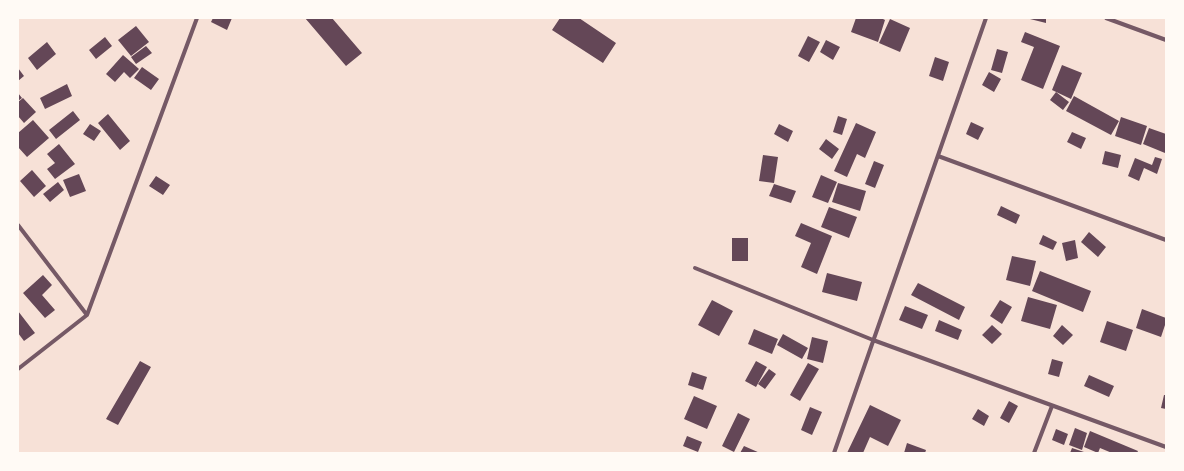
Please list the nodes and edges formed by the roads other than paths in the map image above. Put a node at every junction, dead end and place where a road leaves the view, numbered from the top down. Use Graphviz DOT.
graph roads {
  1 [pos="197,18"];
  2 [pos="986,18"];
  3 [pos="1106,18"];
  4 [pos="1166,40"];
  5 [pos="938,156"];
  6 [pos="18,225"];
  7 [pos="1166,240"];
  8 [pos="695,268"];
  9 [pos="87,315"];
  10 [pos="873,340"];
  11 [pos="18,369"];
  12 [pos="1052,406"];
  13 [pos="1166,447"];
  14 [pos="834,453"];
  15 [pos="1034,453"];
  1 -- 9 [label="street"];
  2 -- 5 [label="street"];
  3 -- 4 [label="street"];
  5 -- 7 [label="street"];
  5 -- 10 [label="street"];
  6 -- 9 [label="street"];
  8 -- 10 [label="street"];
  9 -- 11 [label="street"];
  10 -- 12 [label="street"];
  10 -- 14 [label="street"];
  12 -- 13 [label="street"];
  12 -- 15 [label="street"];
}
